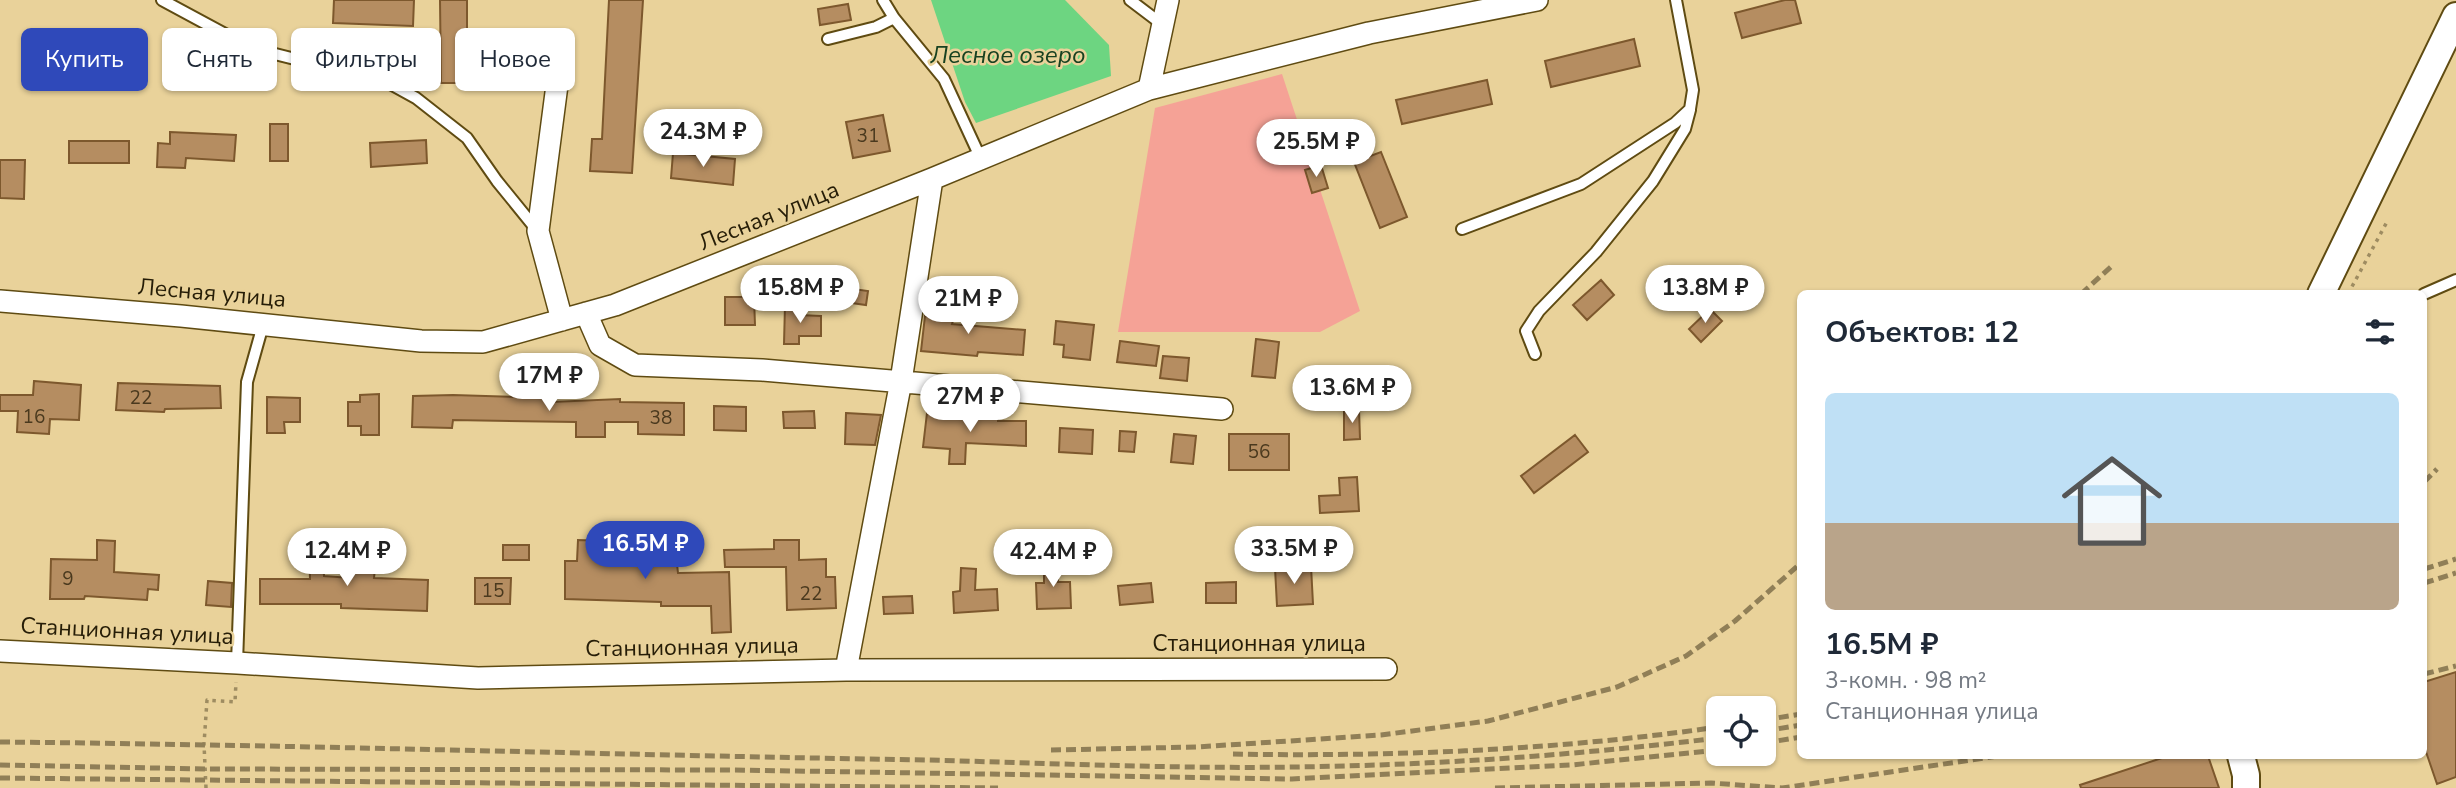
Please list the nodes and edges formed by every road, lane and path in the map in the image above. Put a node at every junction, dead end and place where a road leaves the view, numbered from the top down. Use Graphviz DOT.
graph roads {
  1 [pos="162,0"];
  2 [pos="883,0"];
  3 [pos="1130,0"];
  4 [pos="1168,0"];
  5 [pos="1537,0"];
  6 [pos="1676,0"];
  7 [pos="2456,16"];
  8 [pos="894,18"];
  9 [pos="1163,25"];
  10 [pos="828,39"];
  11 [pos="1149,89"];
  12 [pos="556,91"];
  13 [pos="1690,109"];
  14 [pos="981,159"];
  15 [pos="932,179"];
  16 [pos="2388,220"];
  17 [pos="1462,229"];
  18 [pos="538,231"];
  19 [pos="2456,280"];
  20 [pos="2323,290"];
  21 [pos="2350,290"];
  22 [pos="2427,293"];
  23 [pos="0,301"];
  24 [pos="586,313"];
  25 [pos="562,320"];
  26 [pos="263,325"];
  27 [pos="1535,354"];
  28 [pos="901,381"];
  29 [pos="1222,409"];
  30 [pos="0,651"];
  31 [pos="237,663"];
  32 [pos="1386,669"];
  33 [pos="846,670"];
  34 [pos="2242,759"];
  35 [pos="206,788"];
  36 [pos="2246,788"];
  1 -- 18 [label="lane"];
  2 -- 8 [label="lane"];
  3 -- 9 [label="lane"];
  4 -- 9 [label="street"];
  5 -- 11 [label="street, Лесная улица"];
  6 -- 13 [label="lane"];
  7 -- 20 [label="street"];
  8 -- 10 [label="lane"];
  8 -- 14 [label="lane"];
  9 -- 11 [label="street"];
  11 -- 14 [label="street, Лесная улица"];
  12 -- 18 [label="street"];
  13 -- 17 [label="lane"];
  13 -- 27 [label="lane"];
  14 -- 15 [label="street, Лесная улица"];
  15 -- 24 [label="street, Лесная улица"];
  15 -- 28 [label="street"];
  16 -- 21 [label="path"];
  18 -- 25 [label="street"];
  19 -- 22 [label="lane"];
  23 -- 26 [label="street, Лесная улица"];
  24 -- 25 [label="street, Лесная улица"];
  24 -- 28 [label="street"];
  25 -- 26 [label="street, Лесная улица"];
  26 -- 31 [label="lane"];
  28 -- 29 [label="street"];
  28 -- 33 [label="street"];
  30 -- 31 [label="street, Станционная улица"];
  31 -- 33 [label="street, Станционная улица"];
  31 -- 35 [label="path"];
  32 -- 33 [label="street, Станционная улица"];
  34 -- 36 [label="street"];
}
